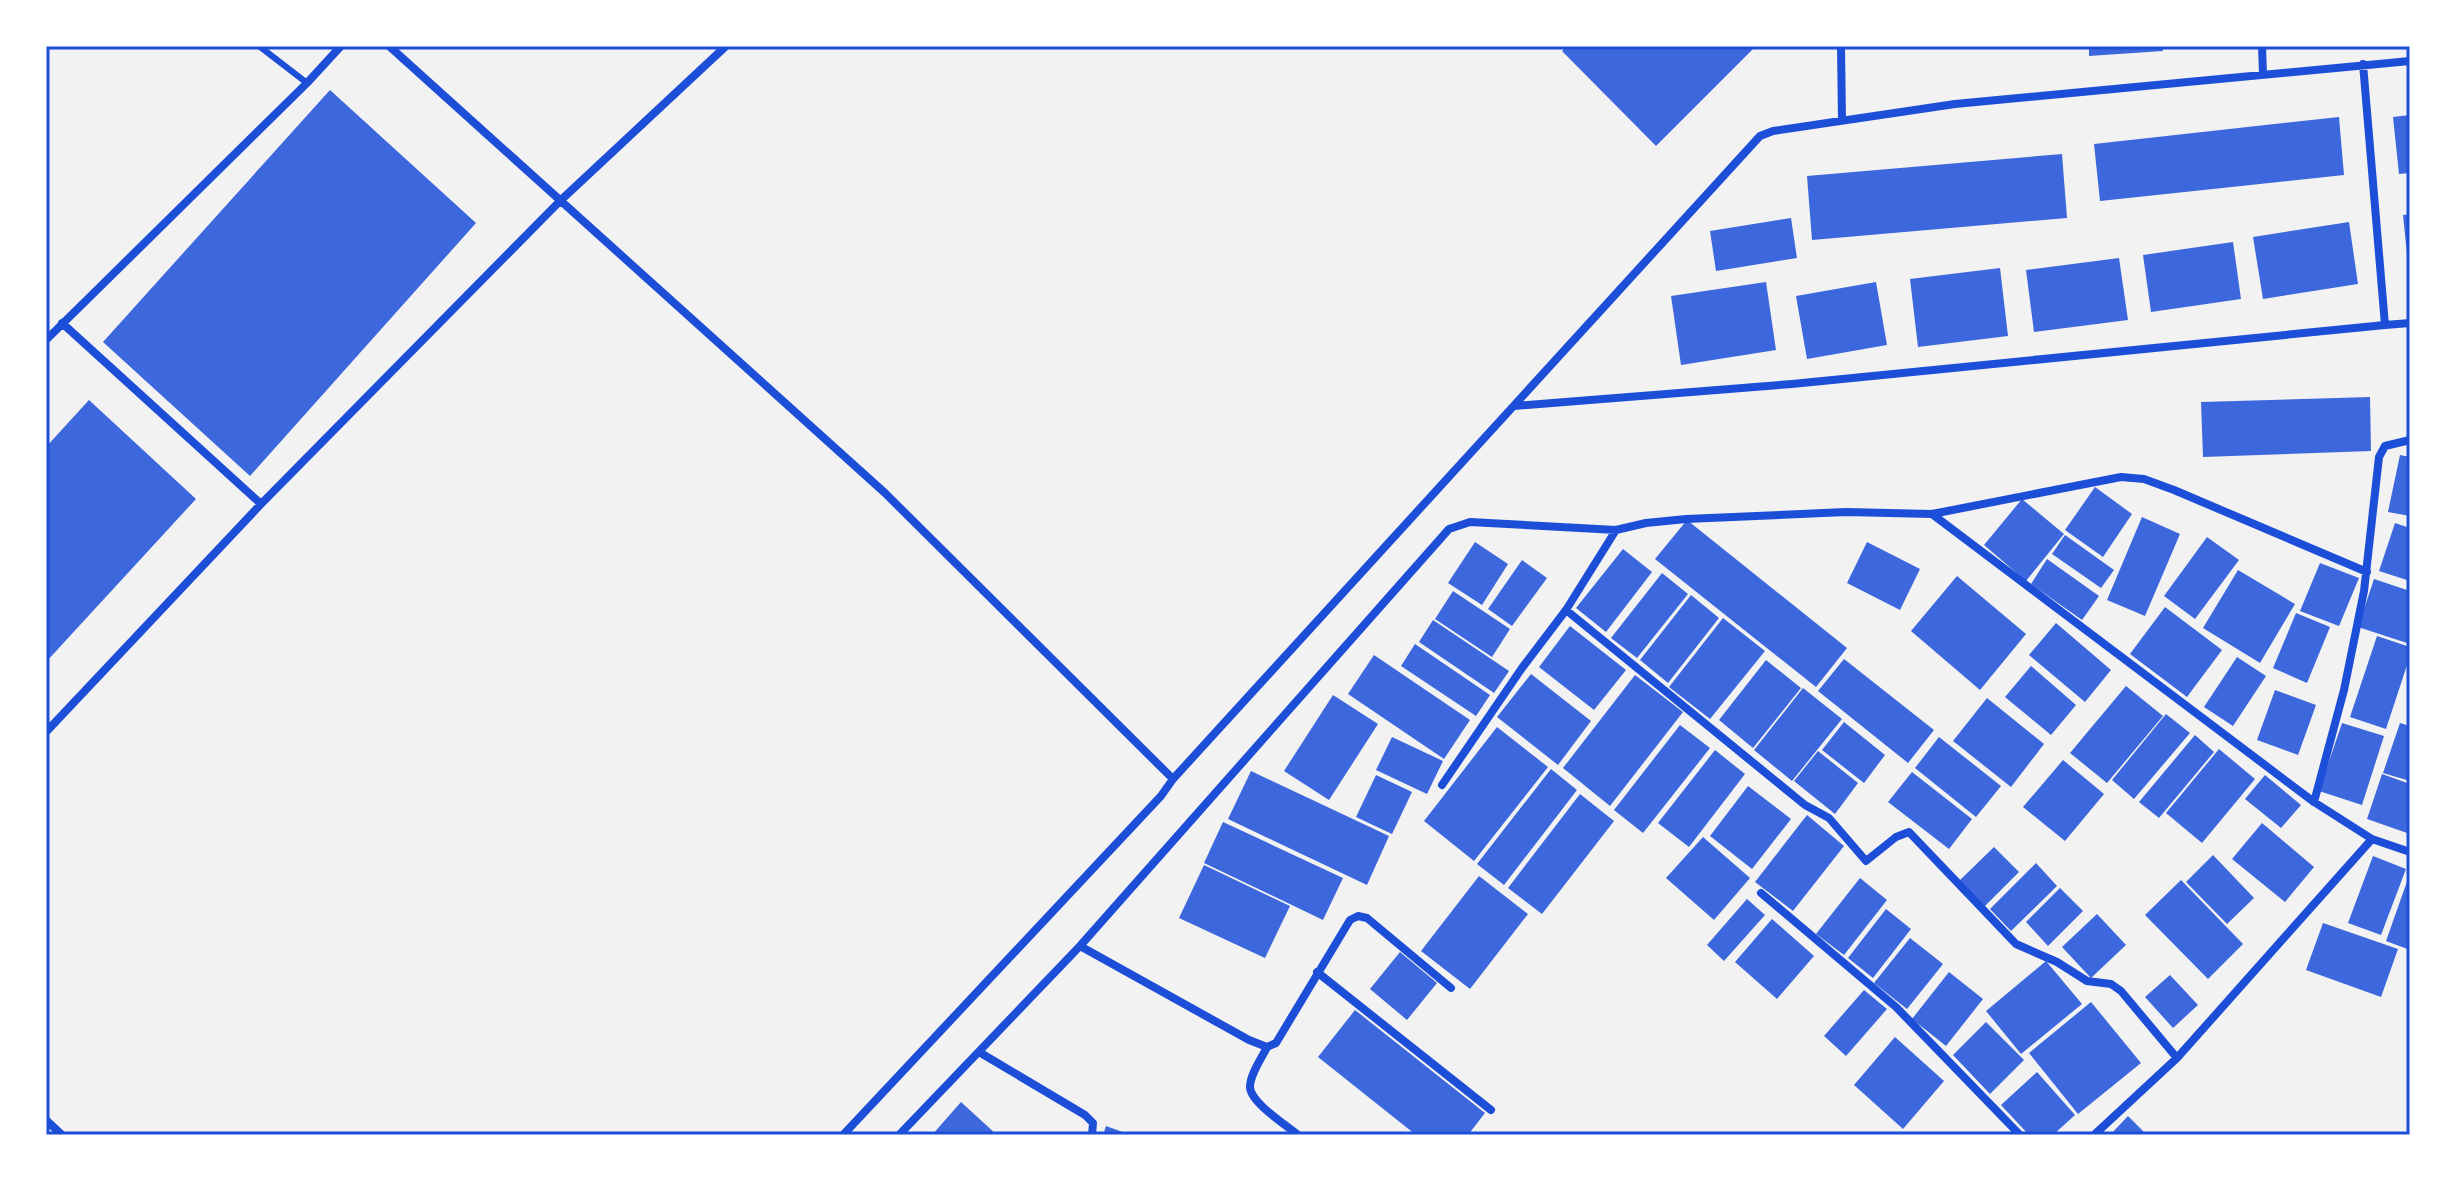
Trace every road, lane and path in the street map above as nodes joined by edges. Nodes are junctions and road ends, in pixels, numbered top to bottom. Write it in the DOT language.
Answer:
graph roads {
  1 [pos="259,46"];
  2 [pos="341,46"];
  3 [pos="389,46"];
  4 [pos="726,46"];
  5 [pos="1841,46"];
  6 [pos="2262,46"];
  7 [pos="2410,61"];
  8 [pos="2363,64"];
  9 [pos="2263,74"];
  10 [pos="307,83"];
  11 [pos="1842,120"];
  12 [pos="560,201"];
  13 [pos="62,323"];
  14 [pos="2410,323"];
  15 [pos="2385,325"];
  16 [pos="46,340"];
  17 [pos="1514,406"];
  18 [pos="2410,440"];
  19 [pos="261,504"];
  20 [pos="1932,514"];
  21 [pos="1616,530"];
  22 [pos="2367,572"];
  23 [pos="1566,610"];
  24 [pos="46,732"];
  25 [pos="1173,779"];
  26 [pos="1442,785"];
  27 [pos="2314,802"];
  28 [pos="2372,839"];
  29 [pos="2410,852"];
  30 [pos="1761,893"];
  31 [pos="1080,946"];
  32 [pos="1317,972"];
  33 [pos="1451,988"];
  34 [pos="1267,1047"];
  35 [pos="979,1052"];
  36 [pos="2177,1058"];
  37 [pos="1491,1110"];
  38 [pos="46,1120"];
  39 [pos="62,1135"];
  40 [pos="843,1135"];
  41 [pos="899,1135"];
  42 [pos="1092,1135"];
  43 [pos="1298,1135"];
  44 [pos="2020,1135"];
  45 [pos="2094,1135"];
  1 -- 10 [label="lane"];
  2 -- 10 [label="street"];
  3 -- 12 [label="street"];
  4 -- 12 [label="street"];
  5 -- 11 [label="street"];
  6 -- 9 [label="street"];
  7 -- 8 [label="street"];
  8 -- 9 [label="street"];
  8 -- 15 [label="street"];
  9 -- 11 [label="street"];
  10 -- 13 [label="street"];
  11 -- 17 [label="street"];
  12 -- 19 [label="street"];
  12 -- 25 [label="street"];
  13 -- 16 [label="street"];
  13 -- 19 [label="street"];
  14 -- 15 [label="street"];
  15 -- 17 [label="street"];
  17 -- 25 [label="street"];
  18 -- 22 [label="street"];
  19 -- 24 [label="street"];
  20 -- 21 [label="street"];
  20 -- 22 [label="street"];
  20 -- 27 [label="street"];
  21 -- 23 [label="street"];
  21 -- 31 [label="street"];
  22 -- 27 [label="street"];
  23 -- 26 [label="street"];
  23 -- 36 [label="street"];
  25 -- 40 [label="street"];
  27 -- 28 [label="street"];
  28 -- 29 [label="street"];
  28 -- 36 [label="street"];
  30 -- 44 [label="street"];
  31 -- 34 [label="street"];
  31 -- 35 [label="street"];
  32 -- 33 [label="street"];
  32 -- 34 [label="street"];
  32 -- 37 [label="street"];
  34 -- 43 [label="street"];
  35 -- 41 [label="street"];
  35 -- 42 [label="street"];
  36 -- 45 [label="street"];
  38 -- 39 [label="street"];
}
